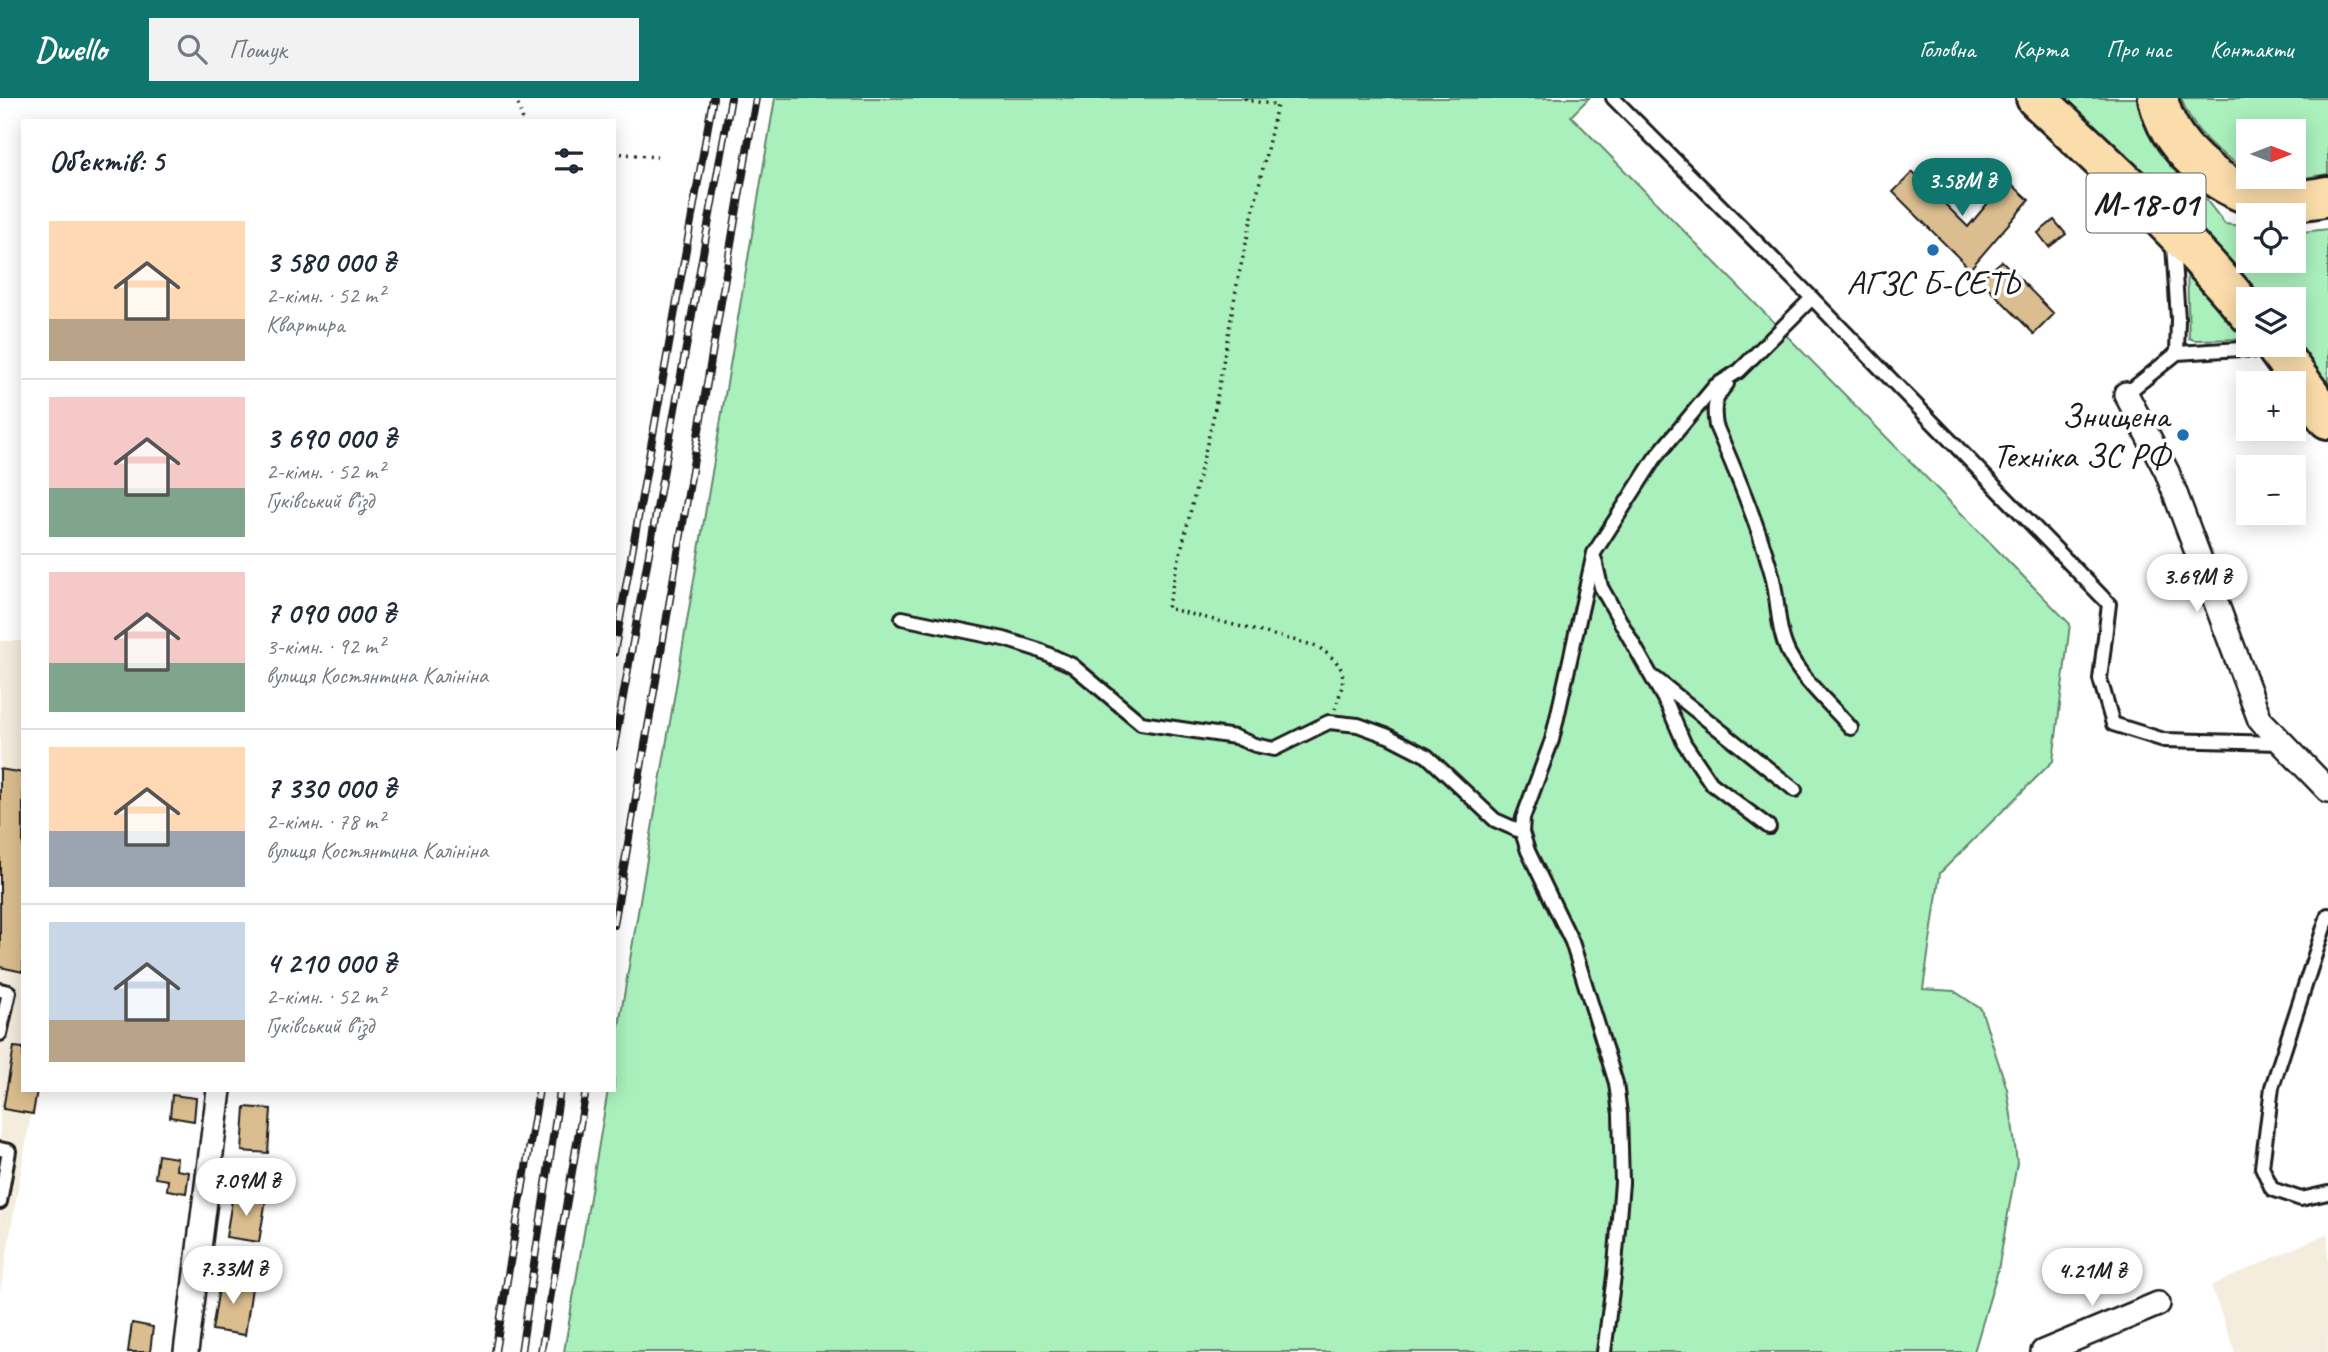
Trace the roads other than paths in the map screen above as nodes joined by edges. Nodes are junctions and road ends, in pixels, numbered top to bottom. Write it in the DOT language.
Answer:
graph roads {
  1 [pos="1613,98"];
  2 [pos="2036,98"];
  3 [pos="2158,98"];
  4 [pos="2328,196"];
  5 [pos="2169,224"];
  6 [pos="1812,298"];
  7 [pos="2236,298"];
  8 [pos="2236,349"];
  9 [pos="2177,353"];
  10 [pos="2283,357"];
  11 [pos="1739,371"];
  12 [pos="2126,394"];
  13 [pos="2328,419"];
  14 [pos="1594,552"];
  15 [pos="902,618"];
  16 [pos="1651,675"];
  17 [pos="1851,728"];
  18 [pos="2280,743"];
  19 [pos="1795,790"];
  20 [pos="2328,790"];
  21 [pos="1769,827"];
  22 [pos="1522,832"];
  23 [pos="2328,915"];
  24 [pos="0,990"];
  25 [pos="0,1034"];
  26 [pos="219,1092"];
  27 [pos="0,1149"];
  28 [pos="2328,1193"];
  29 [pos="0,1202"];
  30 [pos="2158,1304"];
  31 [pos="186,1352"];
  32 [pos="1604,1352"];
  33 [pos="2043,1352"];
  1 -- 6 [label="lane"];
  2 -- 5 [label="highway, М-18-01"];
  3 -- 4 [label="highway"];
  5 -- 7 [label="highway, М-18-01"];
  5 -- 9 [label="lane"];
  6 -- 11 [label="lane"];
  6 -- 18 [label="lane"];
  8 -- 9 [label="lane"];
  9 -- 12 [label="lane"];
  10 -- 13 [label="highway"];
  11 -- 14 [label="lane"];
  11 -- 17 [label="lane"];
  12 -- 18 [label="street"];
  14 -- 16 [label="lane"];
  14 -- 22 [label="lane"];
  15 -- 22 [label="lane"];
  16 -- 19 [label="lane"];
  16 -- 21 [label="lane"];
  18 -- 20 [label="street"];
  22 -- 32 [label="lane"];
  23 -- 28 [label="lane"];
  24 -- 25 [label="lane"];
  26 -- 31 [label="street"];
  27 -- 29 [label="lane"];
  30 -- 33 [label="street"];
}
